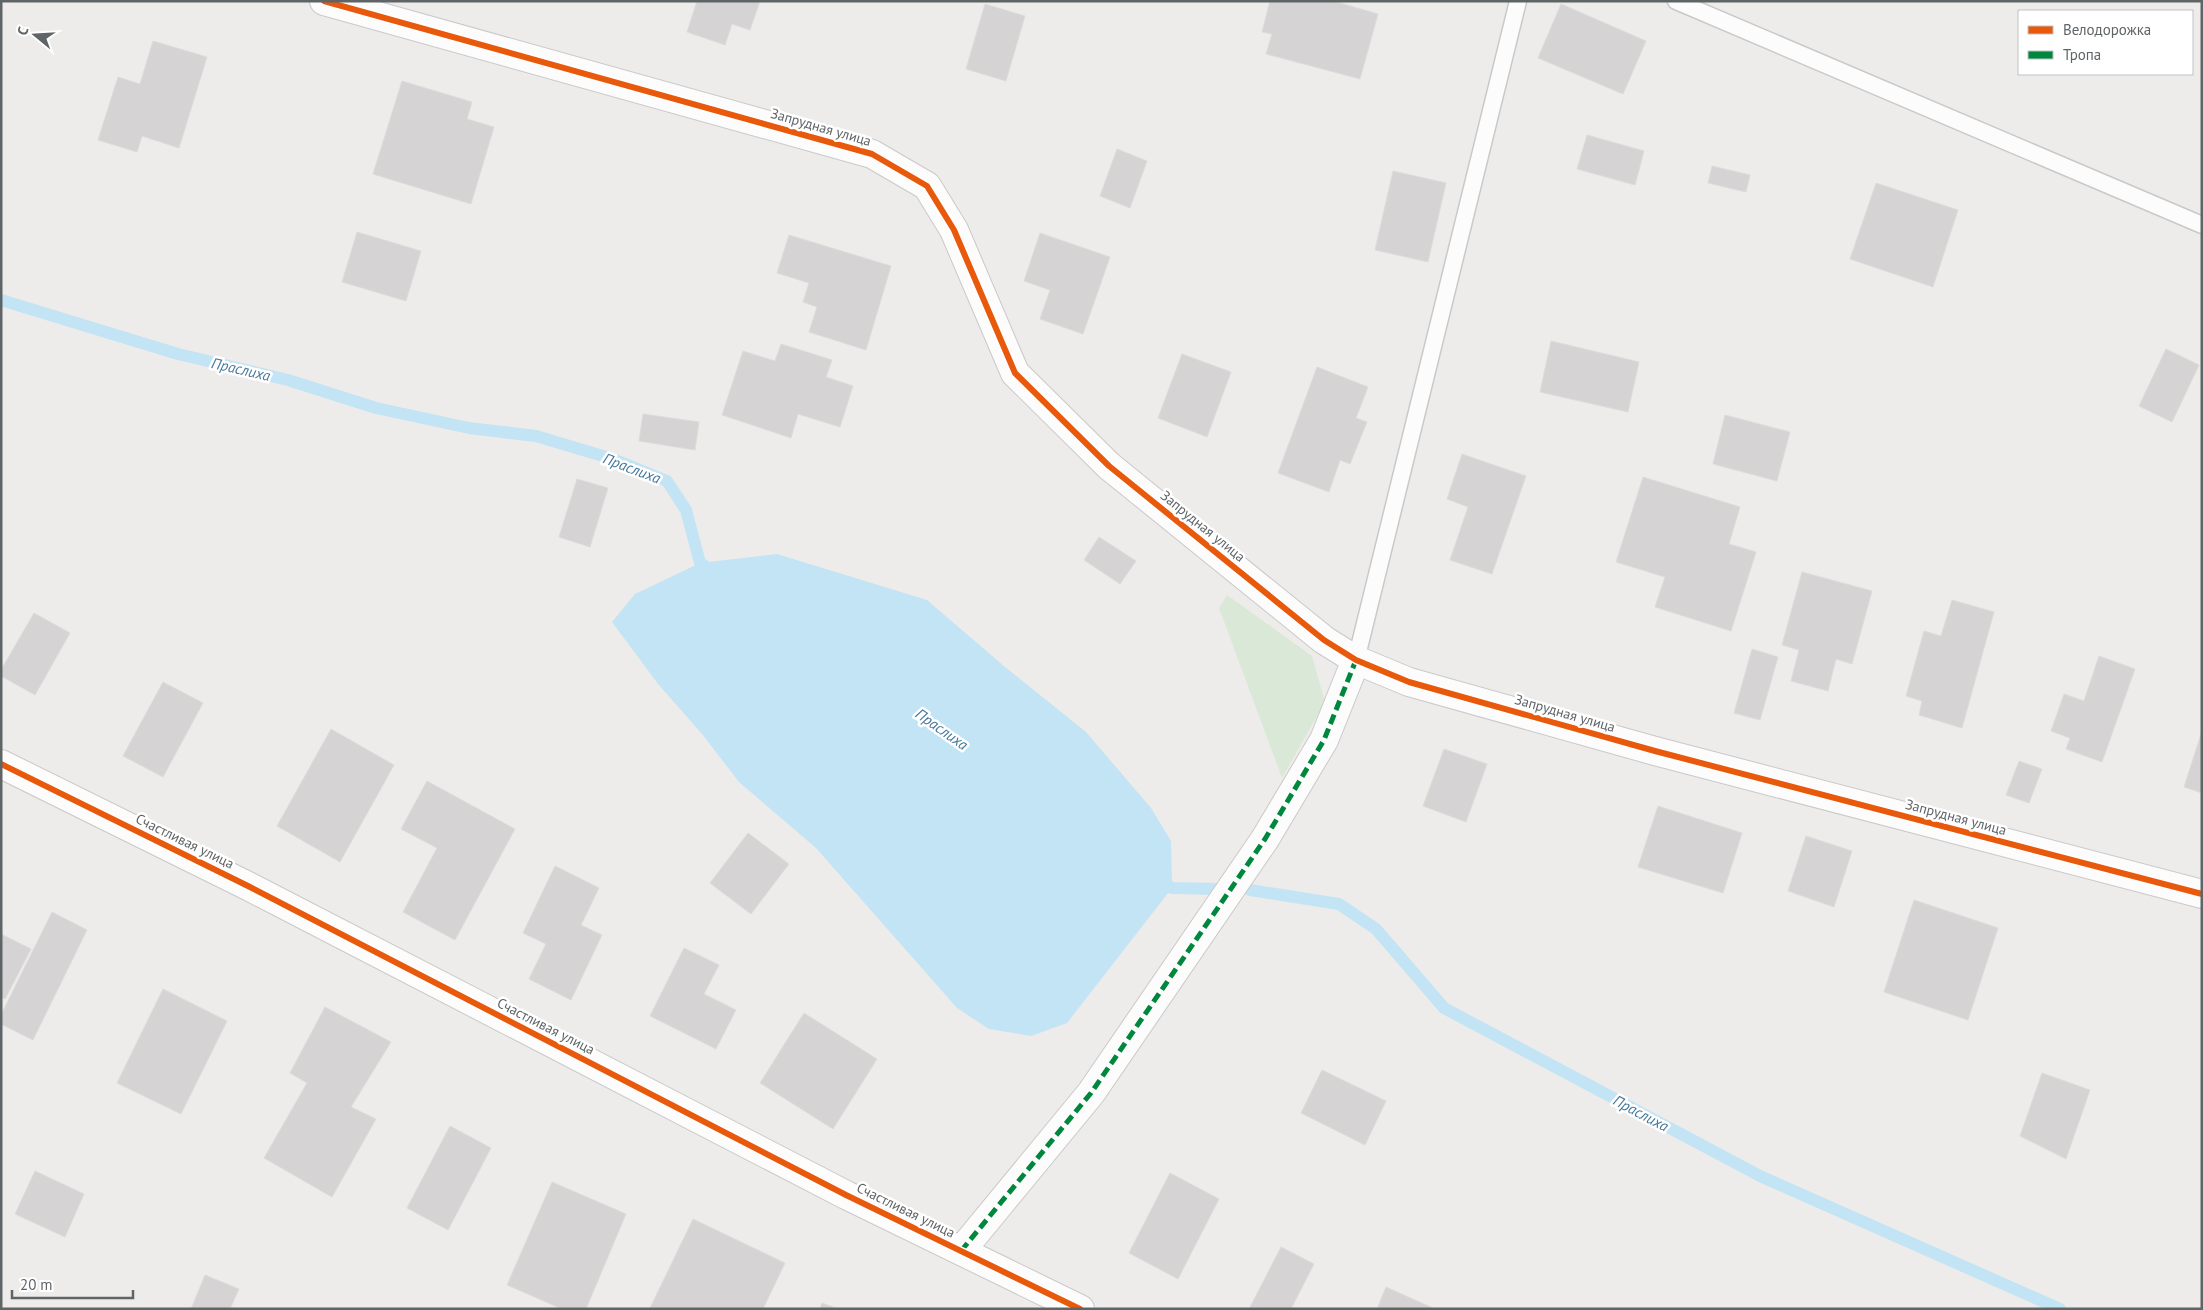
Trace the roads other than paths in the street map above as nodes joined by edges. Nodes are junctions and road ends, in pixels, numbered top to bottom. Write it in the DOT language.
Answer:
graph roads {
  1 [pos="324,1"];
  2 [pos="1518,1"];
  3 [pos="1676,1"];
  4 [pos="2202,225"];
  5 [pos="1356,660"];
  6 [pos="1,764"];
  7 [pos="2202,894"];
  8 [pos="961,1251"];
  9 [pos="1080,1309"];
  1 -- 5 [label="street, Запрудная улица"];
  2 -- 5 [label="lane"];
  3 -- 4 [label="lane"];
  5 -- 7 [label="street, Запрудная улица"];
  5 -- 8 [label="street"];
  6 -- 8 [label="street, Счастливая улица"];
  8 -- 9 [label="street, Счастливая улица"];
}
